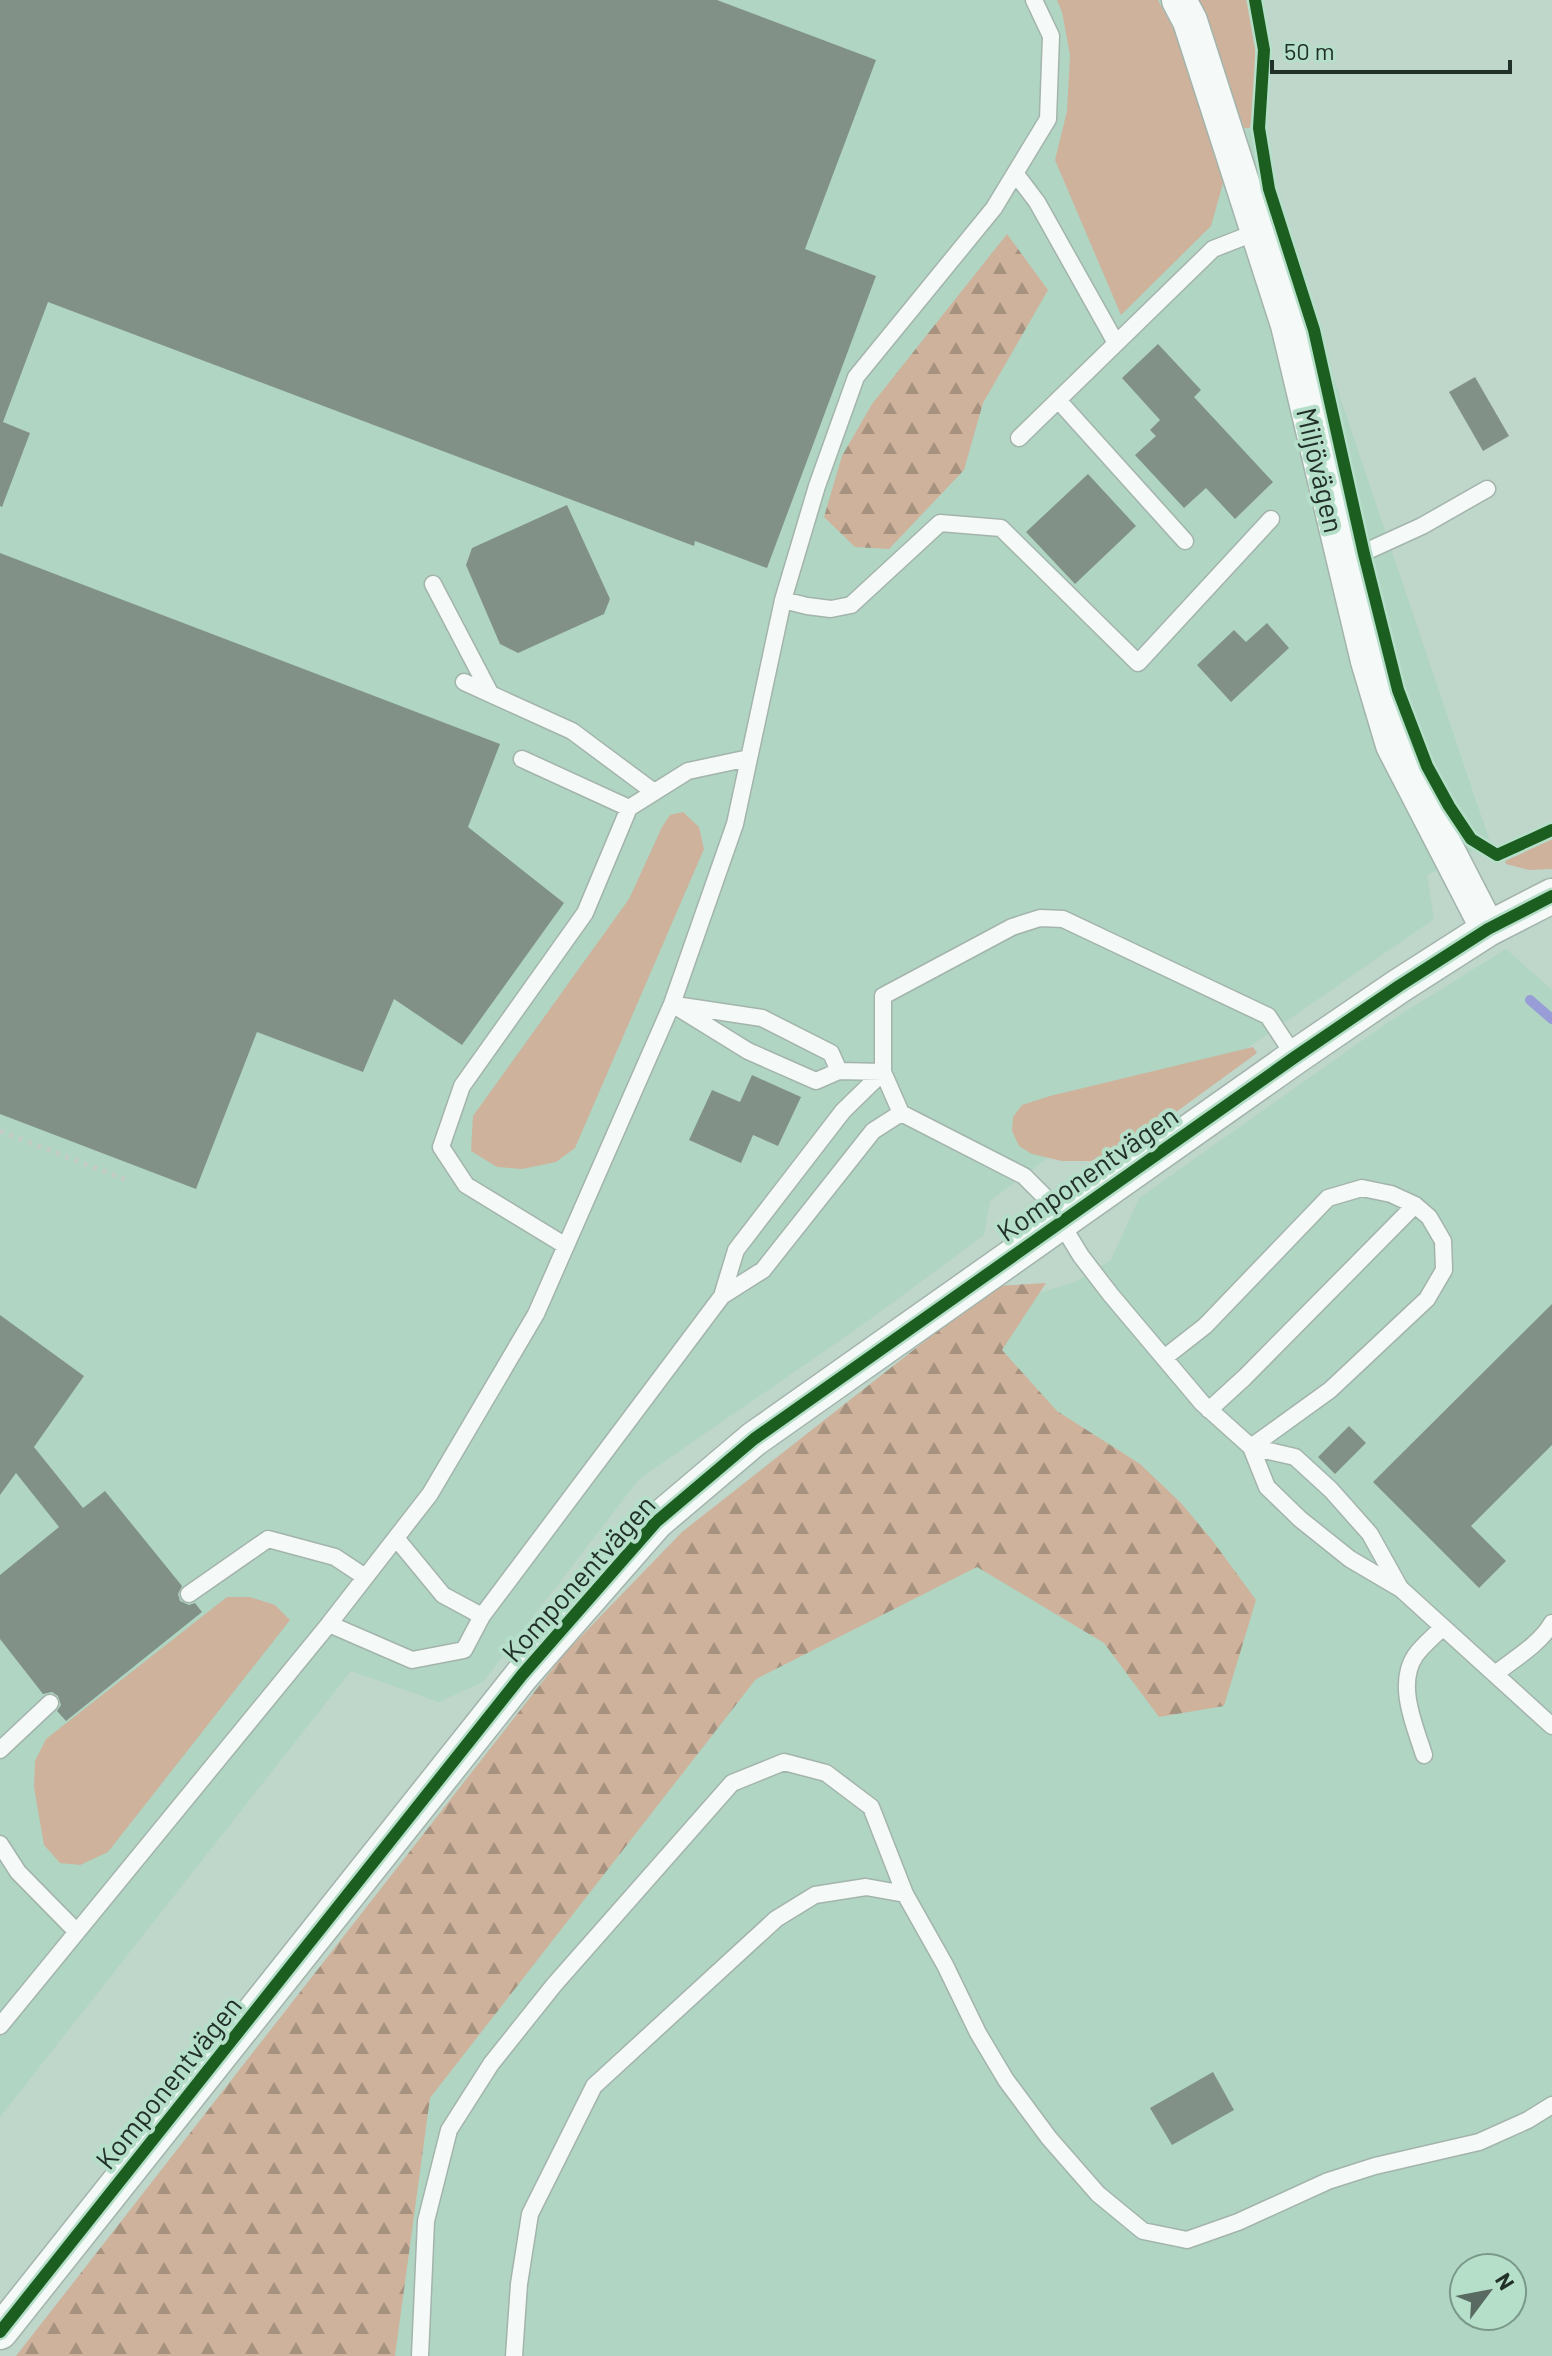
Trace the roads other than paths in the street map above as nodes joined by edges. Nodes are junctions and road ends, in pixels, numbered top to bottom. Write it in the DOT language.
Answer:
graph roads {
  1 [pos="1034,0"];
  2 [pos="1179,0"];
  3 [pos="1015,173"];
  4 [pos="1259,231"];
  5 [pos="1116,343"];
  6 [pos="1058,400"];
  7 [pos="1019,438"];
  8 [pos="1487,489"];
  9 [pos="1271,519"];
  10 [pos="1185,541"];
  11 [pos="1343,562"];
  12 [pos="433,584"];
  13 [pos="783,600"];
  14 [pos="464,682"];
  15 [pos="490,693"];
  16 [pos="749,758"];
  17 [pos="522,759"];
  18 [pos="654,792"];
  19 [pos="629,808"];
  20 [pos="1552,896"];
  21 [pos="1488,929"];
  22 [pos="672,1004"];
  23 [pos="1295,1057"];
  24 [pos="839,1071"];
  25 [pos="883,1072"];
  26 [pos="901,1113"];
  27 [pos="1415,1205"];
  28 [pos="1061,1221"];
  29 [pos="566,1246"];
  30 [pos="722,1296"];
  31 [pos="1164,1358"];
  32 [pos="1209,1410"];
  33 [pos="1251,1447"];
  34 [pos="396,1538"];
  35 [pos="365,1577"];
  36 [pos="1401,1589"];
  37 [pos="189,1594"];
  38 [pos="482,1616"];
  39 [pos="1552,1623"];
  40 [pos="329,1624"];
  41 [pos="1442,1628"];
  42 [pos="1495,1674"];
  43 [pos="50,1703"];
  44 [pos="1552,1726"];
  45 [pos="0,1750"];
  46 [pos="1424,1755"];
  47 [pos="0,1844"];
  48 [pos="905,1894"];
  49 [pos="76,1931"];
  50 [pos="0,2026"];
  51 [pos="1552,2105"];
  52 [pos="0,2332"];
  53 [pos="420,2356"];
  54 [pos="514,2356"];
  1 -- 3 [label="lane"];
  2 -- 4 [label="street, Miljövägen"];
  3 -- 5 [label="lane"];
  3 -- 13 [label="lane"];
  4 -- 5 [label="lane"];
  4 -- 11 [label="street, Miljövägen"];
  5 -- 6 [label="lane"];
  6 -- 7 [label="lane"];
  6 -- 10 [label="lane"];
  8 -- 11 [label="lane"];
  9 -- 13 [label="lane"];
  11 -- 21 [label="street, Miljövägen"];
  12 -- 15 [label="lane"];
  13 -- 16 [label="lane"];
  14 -- 15 [label="lane"];
  15 -- 18 [label="lane"];
  16 -- 18 [label="lane"];
  16 -- 22 [label="lane"];
  17 -- 19 [label="lane"];
  18 -- 19 [label="lane"];
  19 -- 29 [label="lane"];
  20 -- 21 [label="street, Komponentvägen"];
  21 -- 23 [label="street, Komponentvägen"];
  22 -- 24 [label="lane"];
  22 -- 24 [label="lane"];
  22 -- 29 [label="lane"];
  23 -- 25 [label="lane"];
  23 -- 28 [label="street, Komponentvägen"];
  24 -- 25 [label="lane"];
  25 -- 26 [label="lane"];
  25 -- 30 [label="lane"];
  26 -- 28 [label="lane"];
  26 -- 30 [label="lane"];
  27 -- 31 [label="lane"];
  27 -- 32 [label="lane"];
  27 -- 33 [label="lane"];
  28 -- 31 [label="lane"];
  28 -- 52 [label="street, Komponentvägen"];
  29 -- 34 [label="lane"];
  30 -- 38 [label="lane"];
  31 -- 32 [label="lane"];
  32 -- 33 [label="lane"];
  33 -- 36 [label="lane"];
  33 -- 36 [label="lane"];
  34 -- 35 [label="lane"];
  34 -- 38 [label="lane"];
  35 -- 37 [label="lane"];
  35 -- 40 [label="lane"];
  36 -- 41 [label="lane"];
  38 -- 40 [label="lane"];
  39 -- 42 [label="lane"];
  40 -- 49 [label="lane"];
  41 -- 42 [label="lane"];
  41 -- 46 [label="lane"];
  42 -- 44 [label="lane"];
  43 -- 45 [label="lane"];
  47 -- 49 [label="lane"];
  48 -- 51 [label="lane"];
  48 -- 53 [label="lane"];
  48 -- 54 [label="lane"];
  49 -- 50 [label="lane"];
}
